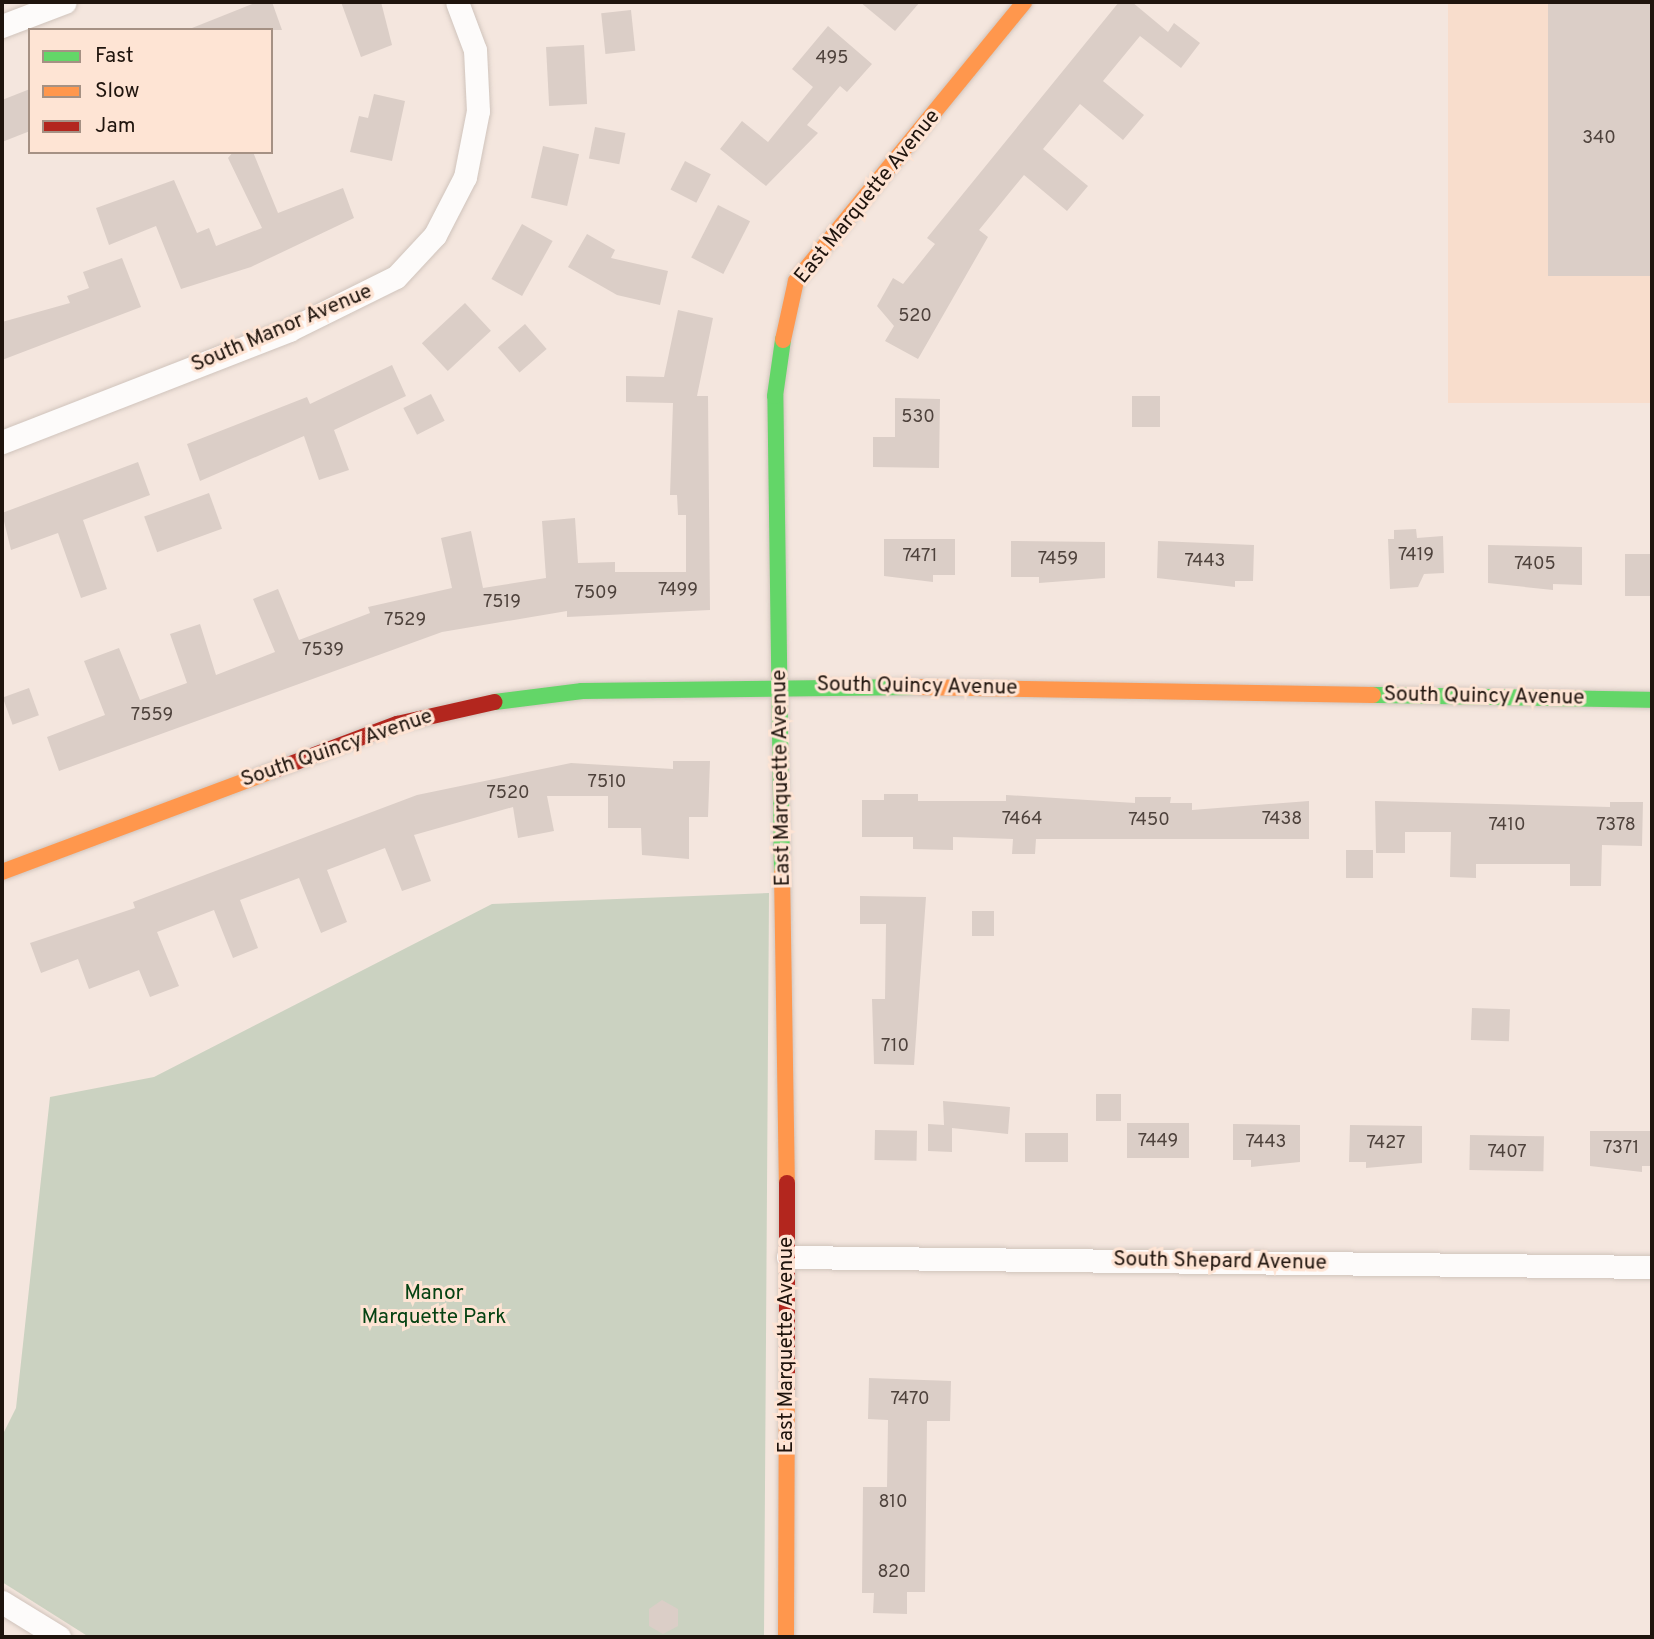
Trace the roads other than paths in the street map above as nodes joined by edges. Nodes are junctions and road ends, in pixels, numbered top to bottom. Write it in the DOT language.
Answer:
graph roads {
  1 [pos="65,2"];
  2 [pos="457,2"];
  3 [pos="1024,2"];
  4 [pos="2,26"];
  5 [pos="2,442"];
  6 [pos="780,685"];
  7 [pos="1652,700"];
  8 [pos="2,872"];
  9 [pos="788,1257"];
  10 [pos="1652,1267"];
  11 [pos="2,1602"];
  12 [pos="59,1637"];
  13 [pos="786,1637"];
  1 -- 4 [label="street"];
  2 -- 5 [label="street, South Manor Avenue"];
  3 -- 6 [label="street, East Marquette Avenue"];
  6 -- 7 [label="street, South Quincy Avenue"];
  6 -- 8 [label="street, South Quincy Avenue"];
  6 -- 9 [label="street, East Marquette Avenue"];
  9 -- 10 [label="street, South Shepard Avenue"];
  9 -- 13 [label="street, East Marquette Avenue"];
  11 -- 12 [label="street"];
}
